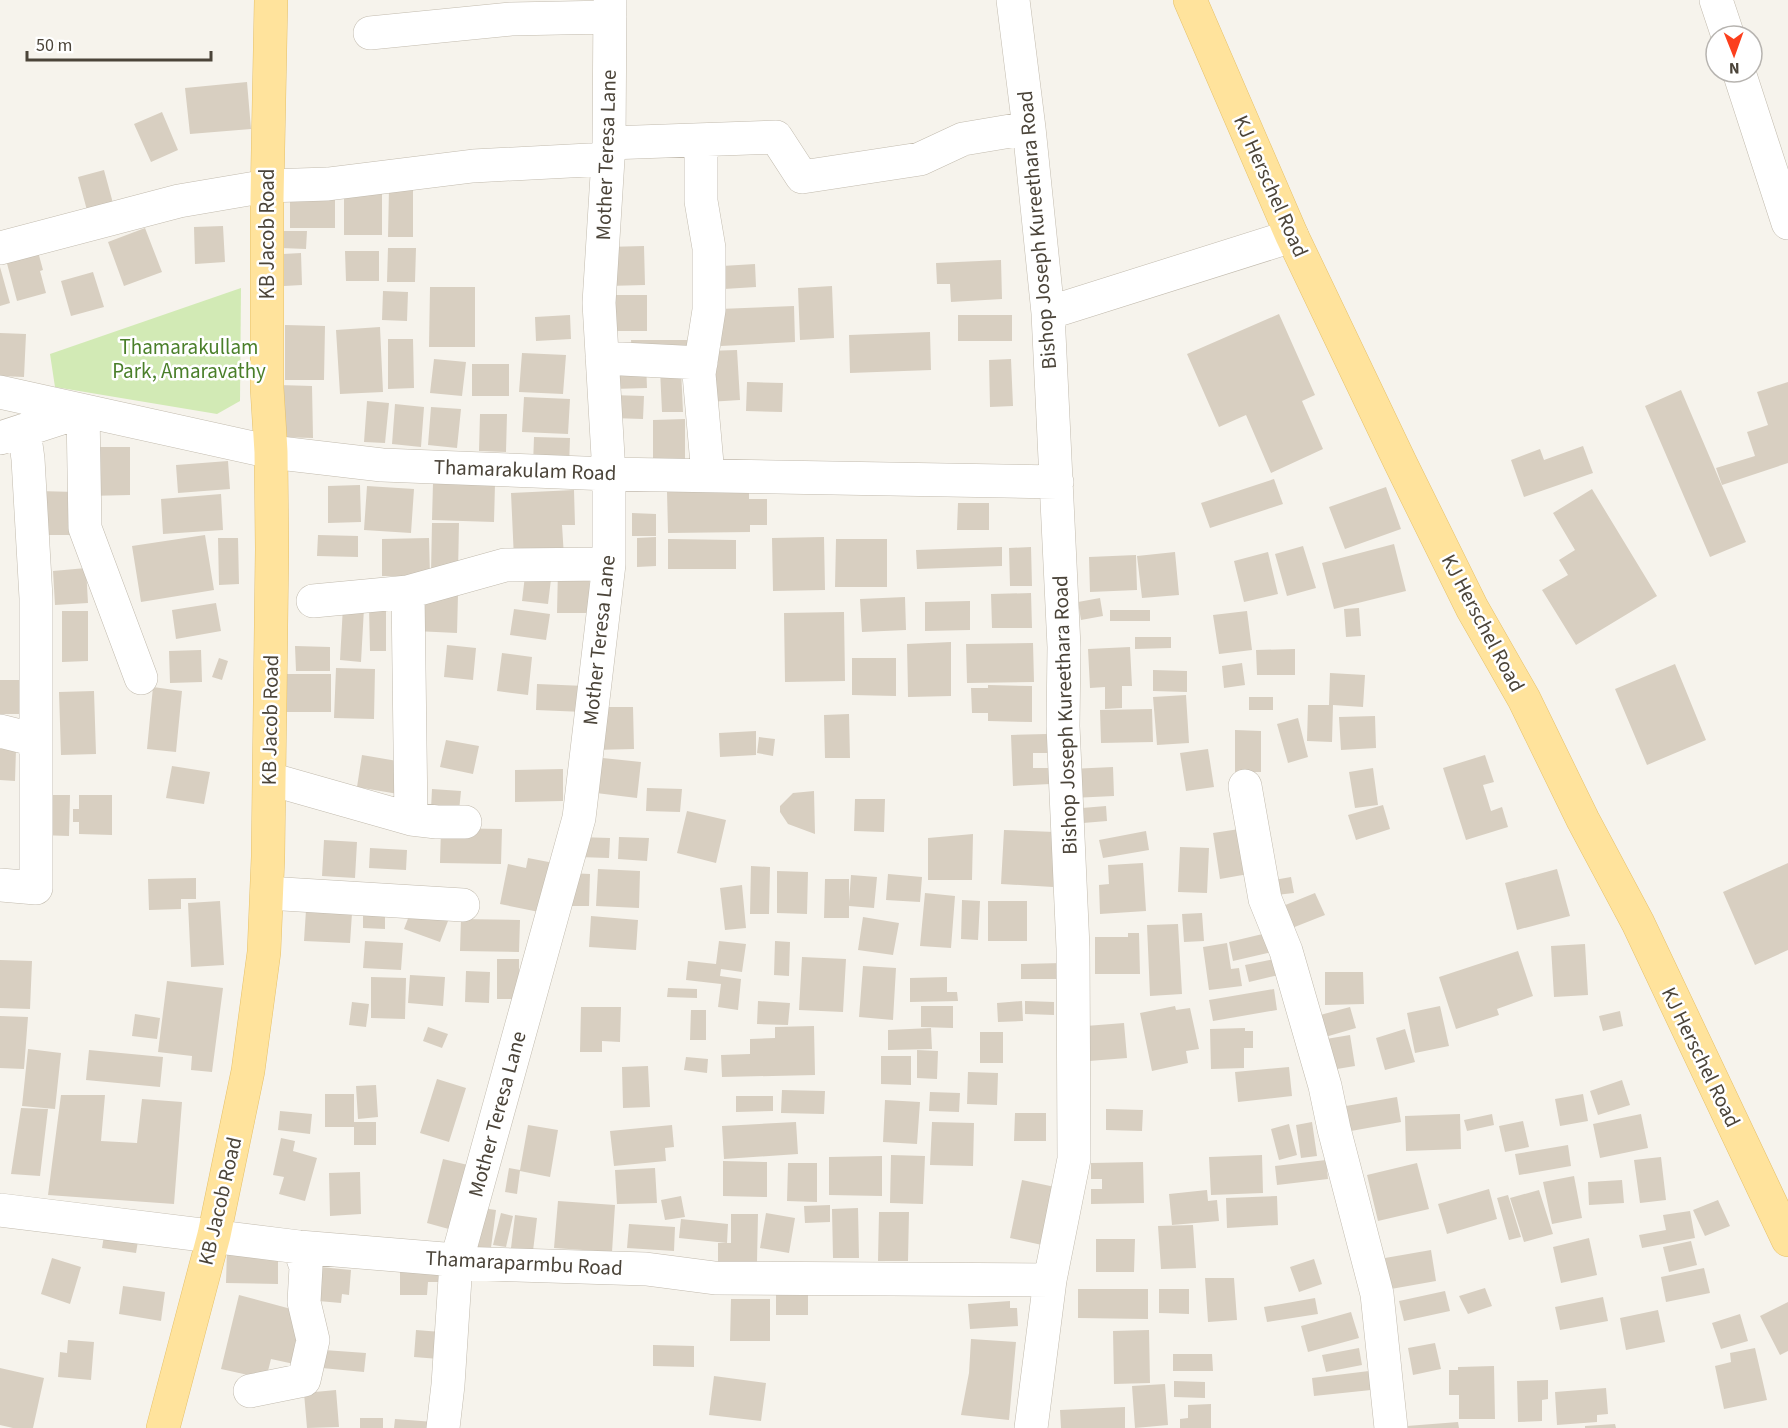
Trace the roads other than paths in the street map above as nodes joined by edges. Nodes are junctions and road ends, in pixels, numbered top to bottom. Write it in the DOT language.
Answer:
graph roads {
  1 [pos="271,0"];
  2 [pos="1013,0"];
  3 [pos="1190,0"];
  4 [pos="1716,0"];
  5 [pos="610,8"];
  6 [pos="1724,24"];
  7 [pos="370,33"];
  8 [pos="1743,84"];
  9 [pos="1029,128"];
  10 [pos="701,140"];
  11 [pos="609,151"];
  12 [pos="267,186"];
  13 [pos="1787,218"];
  14 [pos="1292,236"];
  15 [pos="0,248"];
  16 [pos="1048,313"];
  17 [pos="602,358"];
  18 [pos="701,363"];
  19 [pos="0,392"];
  20 [pos="83,411"];
  21 [pos="12,434"];
  22 [pos="271,452"];
  23 [pos="609,474"];
  24 [pos="708,475"];
  25 [pos="1057,482"];
  26 [pos="609,564"];
  27 [pos="408,592"];
  28 [pos="313,602"];
  29 [pos="141,678"];
  30 [pos="0,731"];
  31 [pos="36,740"];
  32 [pos="270,779"];
  33 [pos="1245,786"];
  34 [pos="411,819"];
  35 [pos="465,822"];
  36 [pos="0,885"];
  37 [pos="267,893"];
  38 [pos="463,905"];
  39 [pos="0,1210"];
  40 [pos="214,1235"];
  41 [pos="1788,1240"];
  42 [pos="299,1247"];
  43 [pos="456,1263"];
  44 [pos="1050,1280"];
  45 [pos="250,1391"];
  46 [pos="163,1428"];
  47 [pos="443,1428"];
  48 [pos="1031,1428"];
  49 [pos="1391,1428"];
  1 -- 12 [label="main road, KB Jacob Road"];
  2 -- 9 [label="street, Bishop Joseph Kureethara Road"];
  3 -- 14 [label="main road, KJ Herschel Road"];
  4 -- 6 [label="street"];
  5 -- 7 [label="street"];
  5 -- 11 [label="street, Mother Teresa Lane"];
  8 -- 13 [label="street"];
  9 -- 10 [label="street"];
  9 -- 16 [label="street, Bishop Joseph Kureethara Road"];
  10 -- 11 [label="street"];
  10 -- 18 [label="street"];
  11 -- 12 [label="street"];
  11 -- 17 [label="street, Mother Teresa Lane"];
  12 -- 15 [label="street"];
  12 -- 22 [label="main road, KB Jacob Road"];
  14 -- 16 [label="street"];
  14 -- 41 [label="main road, KJ Herschel Road"];
  16 -- 25 [label="street, Bishop Joseph Kureethara Road"];
  17 -- 18 [label="street"];
  17 -- 23 [label="street, Mother Teresa Lane"];
  18 -- 24 [label="street"];
  19 -- 20 [label="street, Thamarakulam Road"];
  20 -- 21 [label="street"];
  20 -- 22 [label="street, Thamarakulam Road"];
  20 -- 29 [label="street"];
  21 -- 31 [label="street"];
  22 -- 23 [label="street, Thamarakulam Road"];
  22 -- 32 [label="main road, KB Jacob Road"];
  23 -- 24 [label="street, Thamarakulam Road"];
  23 -- 26 [label="street, Mother Teresa Lane"];
  24 -- 25 [label="street, Thamarakulam Road"];
  25 -- 44 [label="street, Bishop Joseph Kureethara Road"];
  26 -- 27 [label="street"];
  26 -- 43 [label="street, Mother Teresa Lane"];
  27 -- 28 [label="street"];
  27 -- 34 [label="street"];
  30 -- 31 [label="street"];
  31 -- 36 [label="street"];
  32 -- 34 [label="street"];
  32 -- 37 [label="main road, KB Jacob Road"];
  33 -- 49 [label="street"];
  34 -- 35 [label="street"];
  37 -- 38 [label="street"];
  37 -- 40 [label="main road, KB Jacob Road"];
  39 -- 40 [label="street, Thamaraparmbu Road"];
  40 -- 42 [label="street, Thamaraparmbu Road"];
  40 -- 46 [label="main road, KB Jacob Road"];
  42 -- 43 [label="street, Thamaraparmbu Road"];
  42 -- 45 [label="street"];
  43 -- 44 [label="street, Thamaraparmbu Road"];
  43 -- 47 [label="street, Mother Teresa Lane"];
  44 -- 48 [label="street, Bishop Joseph Kureethara Road"];
}
